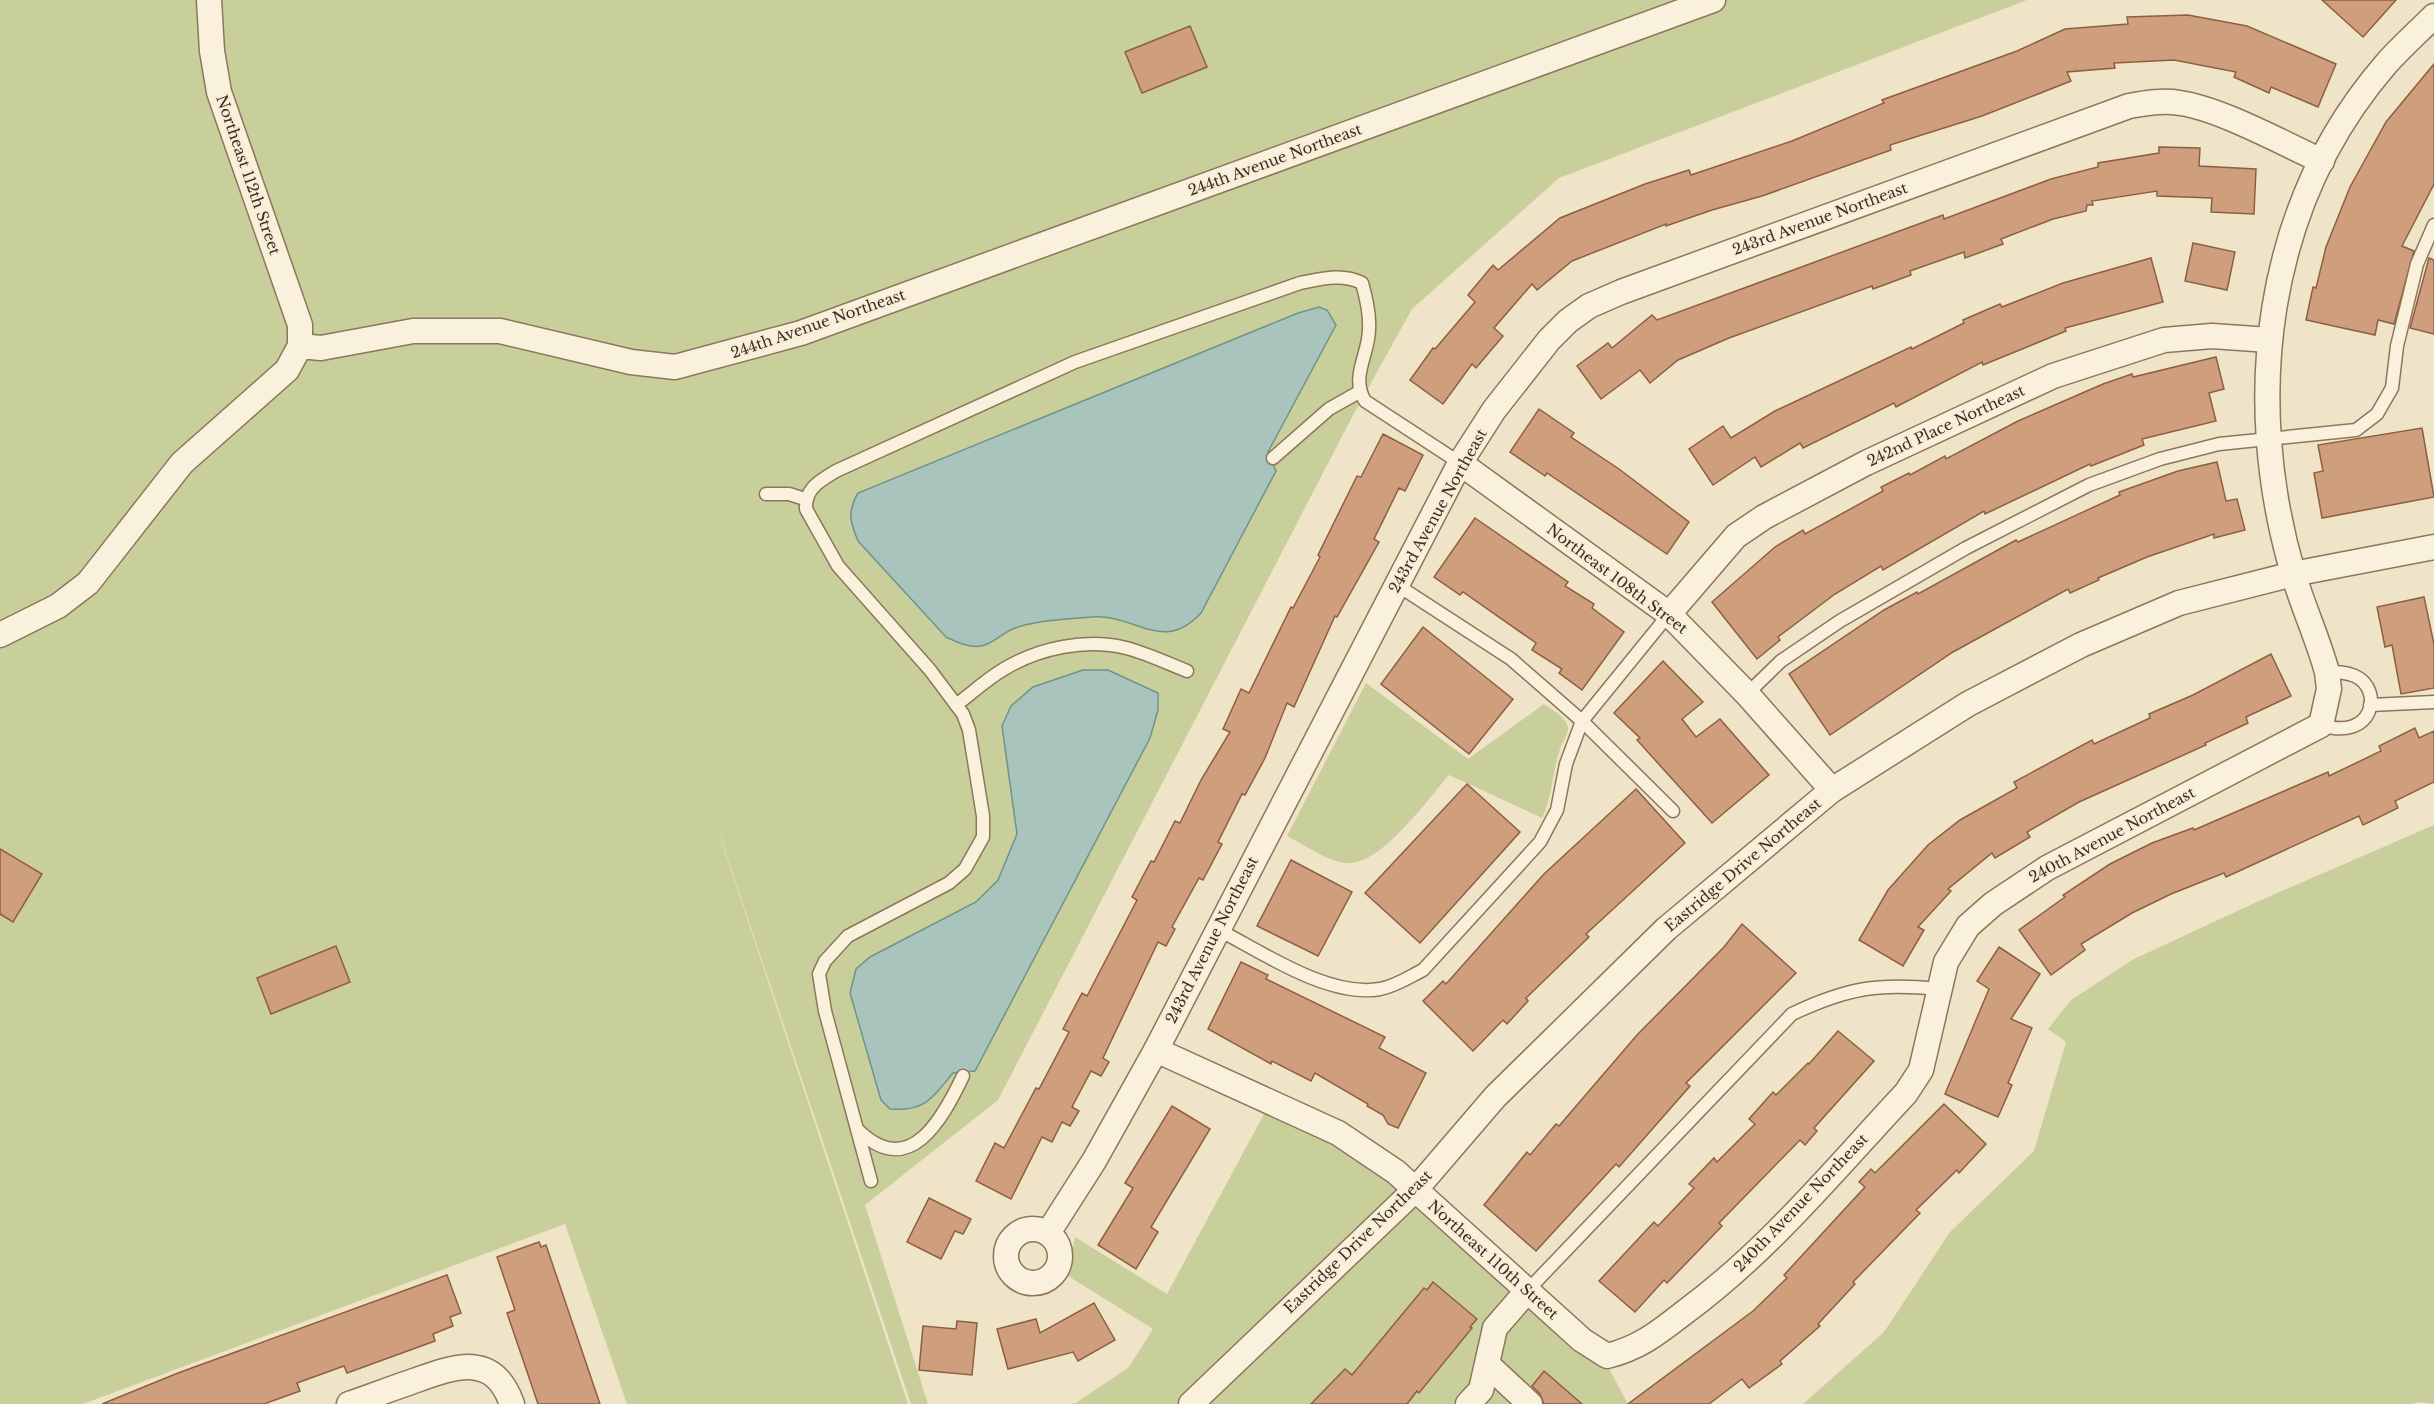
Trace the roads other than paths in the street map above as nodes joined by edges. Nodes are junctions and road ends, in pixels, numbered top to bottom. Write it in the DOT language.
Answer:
graph roads {
  1 [pos="209,0"];
  2 [pos="1713,0"];
  3 [pos="2434,16"];
  4 [pos="2322,161"];
  5 [pos="2434,225"];
  6 [pos="2269,340"];
  7 [pos="300,346"];
  8 [pos="1359,392"];
  9 [pos="2268,439"];
  10 [pos="1273,458"];
  11 [pos="1460,463"];
  12 [pos="766,494"];
  13 [pos="805,499"];
  14 [pos="2434,547"];
  15 [pos="2293,574"];
  16 [pos="1397,585"];
  17 [pos="1669,614"];
  18 [pos="0,635"];
  19 [pos="1187,671"];
  20 [pos="2327,672"];
  21 [pos="1747,694"];
  22 [pos="2434,702"];
  23 [pos="956,705"];
  24 [pos="2370,705"];
  25 [pos="1582,721"];
  26 [pos="2321,724"];
  27 [pos="1832,790"];
  28 [pos="1673,811"];
  29 [pos="1217,929"];
  30 [pos="1938,989"];
  31 [pos="1156,1050"];
  32 [pos="963,1076"];
  33 [pos="856,1129"];
  34 [pos="871,1181"];
  35 [pos="1416,1189"];
  36 [pos="1048,1233"];
  37 [pos="1527,1290"];
  38 [pos="1607,1356"];
  39 [pos="1488,1365"];
  40 [pos="349,1404"];
  41 [pos="512,1404"];
  42 [pos="1191,1404"];
  43 [pos="1468,1404"];
  44 [pos="1530,1404"];
  1 -- 7 [label="street, Northeast 112th Street"];
  2 -- 7 [label="street, 244th Avenue Northeast"];
  3 -- 4 [label="street"];
  4 -- 6 [label="street"];
  4 -- 11 [label="street, 243rd Avenue Northeast"];
  5 -- 9 [label="lane"];
  6 -- 9 [label="street"];
  6 -- 17 [label="street, 242nd Place Northeast"];
  7 -- 18 [label="street"];
  8 -- 10 [label="lane"];
  8 -- 11 [label="lane"];
  8 -- 13 [label="lane"];
  9 -- 15 [label="street"];
  9 -- 21 [label="lane"];
  11 -- 16 [label="street, 243rd Avenue Northeast"];
  11 -- 17 [label="street, Northeast 108th Street"];
  12 -- 13 [label="lane"];
  13 -- 23 [label="lane"];
  14 -- 15 [label="street, Eastridge Drive Northeast"];
  15 -- 20 [label="street"];
  15 -- 27 [label="street, Eastridge Drive Northeast"];
  16 -- 25 [label="lane"];
  16 -- 29 [label="street, 243rd Avenue Northeast"];
  17 -- 21 [label="street, Northeast 108th Street"];
  17 -- 25 [label="lane"];
  19 -- 23 [label="lane"];
  20 -- 24 [label="lane"];
  20 -- 26 [label="street"];
  21 -- 27 [label="street, Northeast 108th Street"];
  22 -- 24 [label="lane"];
  23 -- 33 [label="lane"];
  24 -- 26 [label="lane"];
  25 -- 28 [label="lane"];
  25 -- 29 [label="lane"];
  26 -- 30 [label="street, 240th Avenue Northeast"];
  27 -- 35 [label="street, Eastridge Drive Northeast"];
  29 -- 31 [label="street, 243rd Avenue Northeast"];
  30 -- 37 [label="lane"];
  30 -- 38 [label="street, 240th Avenue Northeast"];
  31 -- 35 [label="street, Northeast 110th Street"];
  31 -- 36 [label="street, 243rd Avenue Northeast"];
  32 -- 33 [label="lane"];
  33 -- 34 [label="lane"];
  35 -- 37 [label="street, Northeast 110th Street"];
  35 -- 42 [label="street, Eastridge Drive Northeast"];
  37 -- 38 [label="street, Northeast 110th Street"];
  37 -- 39 [label="street"];
  39 -- 43 [label="street"];
  39 -- 44 [label="street"];
  40 -- 41 [label="street"];
}
